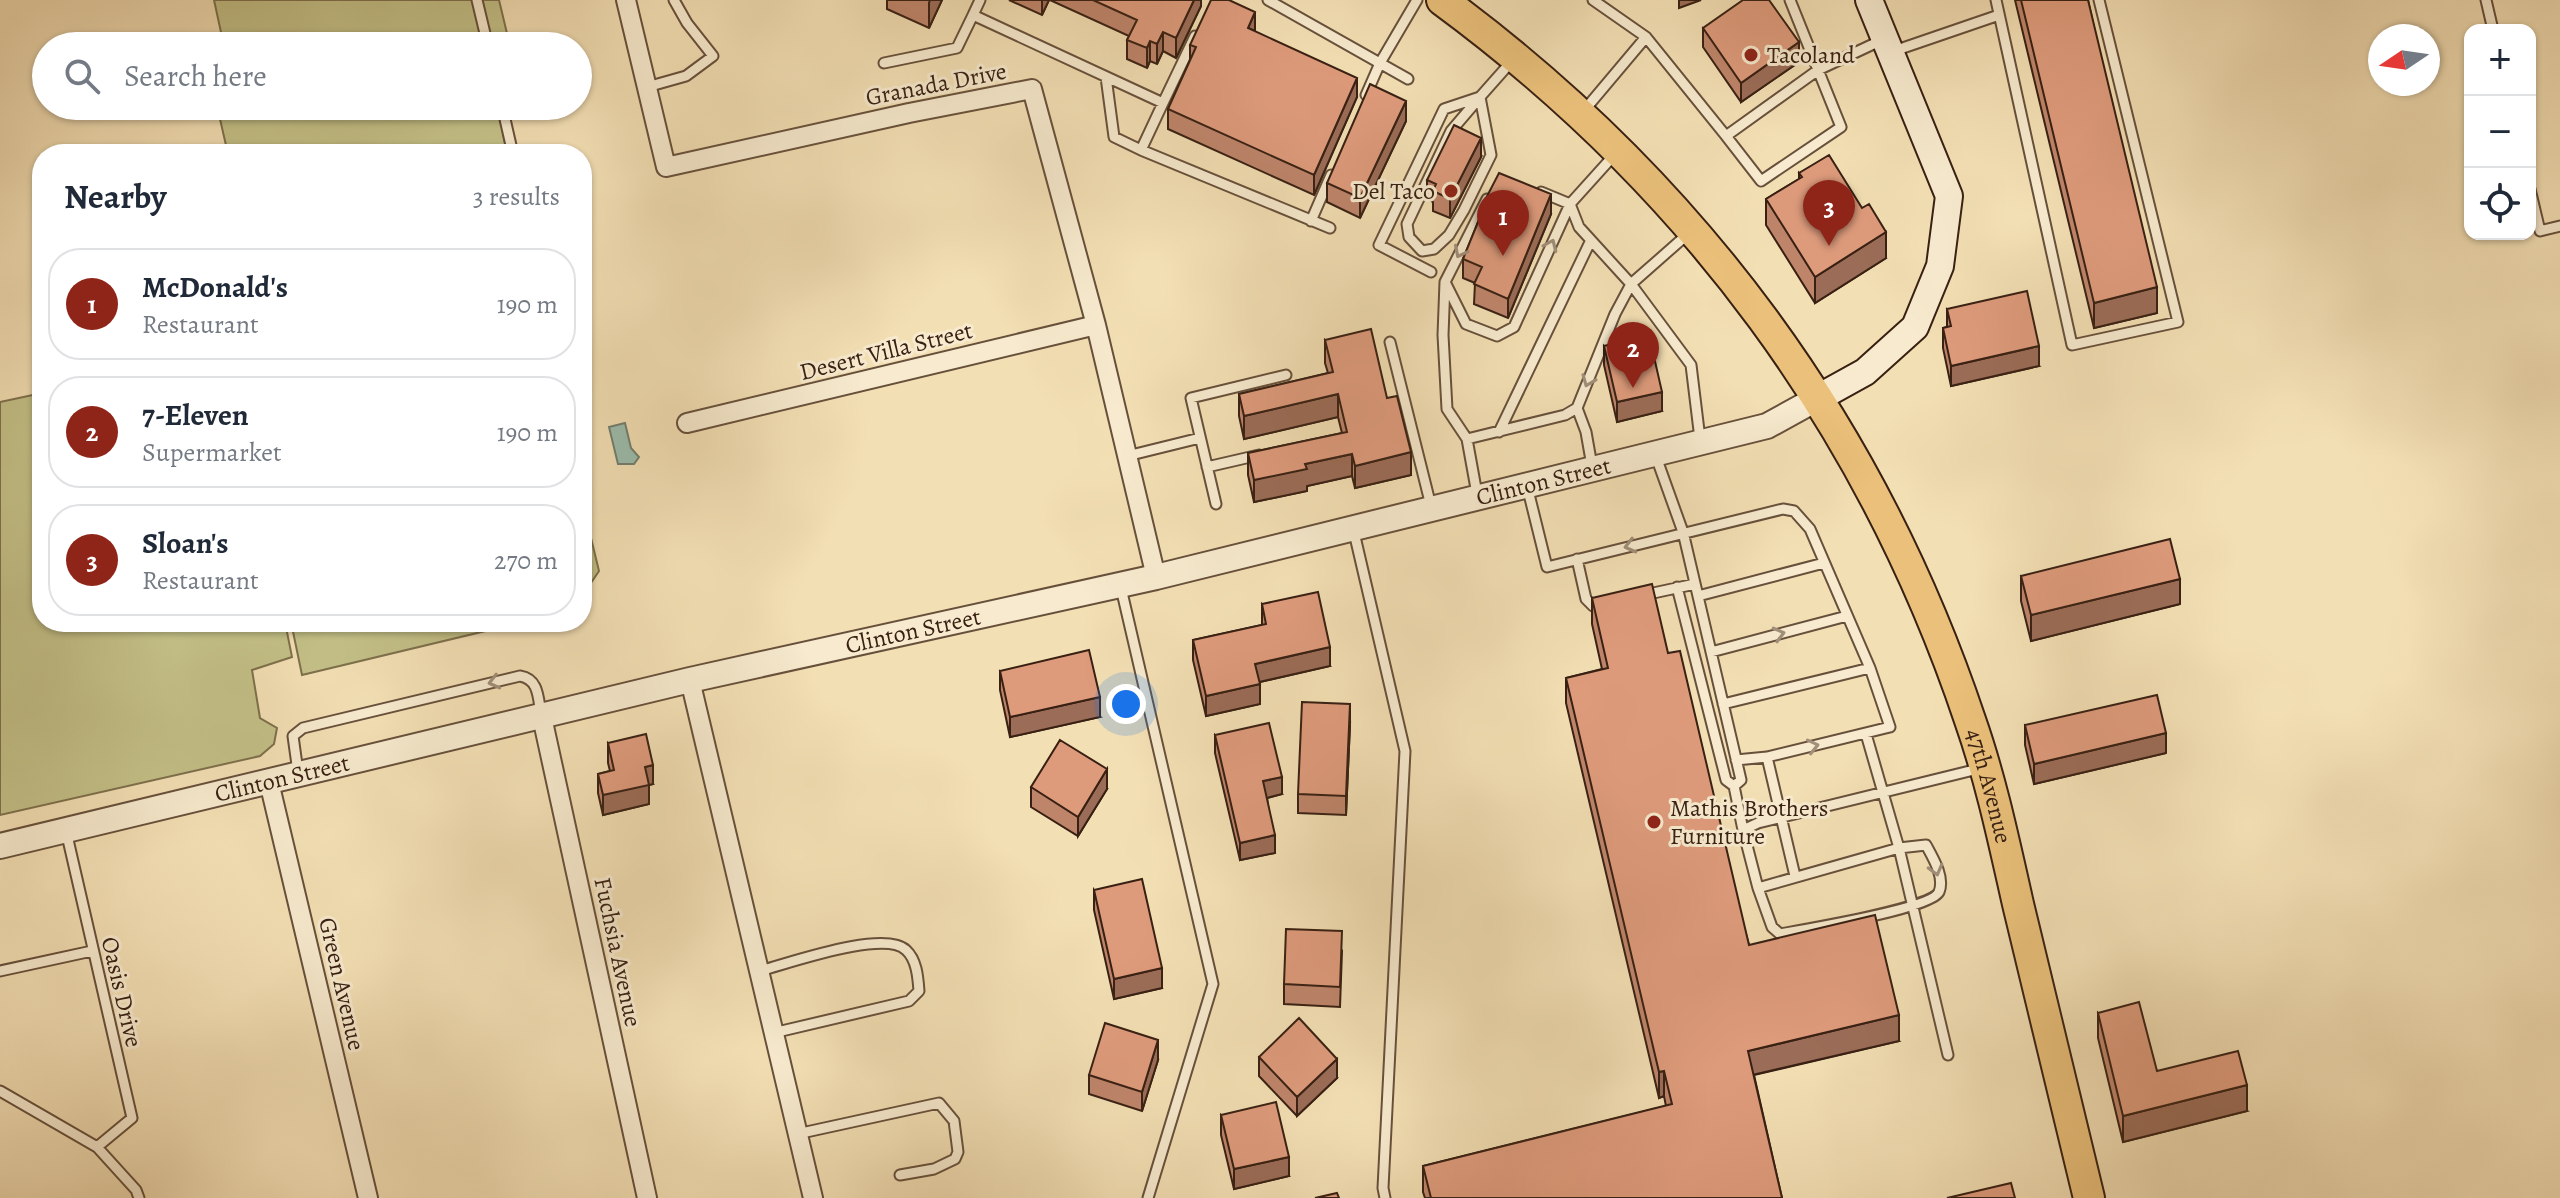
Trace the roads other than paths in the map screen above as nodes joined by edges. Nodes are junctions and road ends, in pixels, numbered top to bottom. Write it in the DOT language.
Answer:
graph roads {
  1 [pos="477,0"];
  2 [pos="626,0"];
  3 [pos="674,0"];
  4 [pos="980,0"];
  5 [pos="1268,0"];
  6 [pos="1417,0"];
  7 [pos="1442,0"];
  8 [pos="1593,0"];
  9 [pos="1790,0"];
  10 [pos="1869,0"];
  11 [pos="1996,0"];
  12 [pos="2099,0"];
  13 [pos="2486,0"];
  14 [pos="973,15"];
  15 [pos="1999,15"];
  16 [pos="2492,24"];
  17 [pos="1200,26"];
  18 [pos="485,32"];
  19 [pos="1646,37"];
  20 [pos="1888,45"];
  21 [pos="1516,57"];
  22 [pos="884,63"];
  23 [pos="1380,63"];
  24 [pos="1818,70"];
  25 [pos="1106,77"];
  26 [pos="1408,79"];
  27 [pos="647,87"];
  28 [pos="1480,97"];
  29 [pos="1163,103"];
  30 [pos="1361,106"];
  31 [pos="1580,115"];
  32 [pos="505,120"];
  33 [pos="1726,136"];
  34 [pos="511,144"];
  35 [pos="1141,150"];
  36 [pos="1618,151"];
  37 [pos="1336,163"];
  38 [pos="1528,187"];
  39 [pos="1493,189"];
  40 [pos="1570,204"];
  41 [pos="2536,214"];
  42 [pos="1311,221"];
  43 [pos="2560,226"];
  44 [pos="1330,228"];
  45 [pos="1693,230"];
  46 [pos="1591,240"];
  47 [pos="1431,272"];
  48 [pos="1445,282"];
  49 [pos="1631,284"];
  50 [pos="1096,325"];
  51 [pos="1390,342"];
  52 [pos="1286,375"];
  53 [pos="1818,398"];
  54 [pos="1577,408"];
  55 [pos="687,423"];
  56 [pos="1499,432"];
  57 [pos="1200,438"];
  58 [pos="1467,439"];
  59 [pos="1701,443"];
  60 [pos="1268,453"];
  61 [pos="1655,454"];
  62 [pos="1127,456"];
  63 [pos="1207,467"];
  64 [pos="1593,469"];
  65 [pos="1527,486"];
  66 [pos="1478,498"];
  67 [pos="1216,504"];
  68 [pos="1431,509"];
  69 [pos="1353,528"];
  70 [pos="1683,532"];
  71 [pos="1577,559"];
  72 [pos="1824,563"];
  73 [pos="1156,577"];
  74 [pos="1695,584"];
  75 [pos="1120,585"];
  76 [pos="1677,587"];
  77 [pos="1698,596"];
  78 [pos="1635,597"];
  79 [pos="1607,603"];
  80 [pos="1847,616"];
  81 [pos="1711,652"];
  82 [pos="1870,668"];
  83 [pos="690,680"];
  84 [pos="1723,704"];
  85 [pos="542,717"];
  86 [pos="1866,734"];
  87 [pos="1767,757"];
  88 [pos="1736,760"];
  89 [pos="1985,767"];
  90 [pos="298,775"];
  91 [pos="269,782"];
  92 [pos="1734,786"];
  93 [pos="1885,793"];
  94 [pos="1781,818"];
  95 [pos="1743,830"];
  96 [pos="66,831"];
  97 [pos="0,846"];
  98 [pos="1899,848"];
  99 [pos="1795,876"];
  100 [pos="1758,888"];
  101 [pos="1913,907"];
  102 [pos="92,951"];
  103 [pos="0,971"];
  104 [pos="759,971"];
  105 [pos="773,1033"];
  106 [pos="1948,1055"];
  107 [pos="0,1091"];
  108 [pos="797,1134"];
  109 [pos="97,1147"];
  110 [pos="900,1175"];
  111 [pos="139,1198"];
  112 [pos="368,1198"];
  113 [pos="647,1198"];
  114 [pos="813,1198"];
  115 [pos="1148,1198"];
  116 [pos="1385,1198"];
  117 [pos="2089,1198"];
  1 -- 18 [label="lane"];
  2 -- 27 [label="street, Granada Drive"];
  3 -- 27 [label="lane"];
  4 -- 14 [label="lane"];
  5 -- 23 [label="lane"];
  6 -- 23 [label="lane"];
  7 -- 21 [label="main road, 47th Avenue"];
  8 -- 19 [label="lane"];
  9 -- 24 [label="lane"];
  10 -- 20 [label="main road"];
  11 -- 15 [label="lane"];
  12 -- 15 [label="lane"];
  13 -- 16 [label="lane"];
  14 -- 22 [label="lane"];
  14 -- 25 [label="lane"];
  15 -- 20 [label="lane"];
  17 -- 29 [label="lane"];
  19 -- 31 [label="lane"];
  19 -- 33 [label="lane"];
  20 -- 24 [label="lane"];
  20 -- 53 [label="main road"];
  21 -- 28 [label="lane"];
  21 -- 31 [label="main road, 47th Avenue"];
  23 -- 26 [label="lane"];
  23 -- 30 [label="lane"];
  24 -- 33 [label="lane"];
  24 -- 33 [label="lane"];
  25 -- 29 [label="lane"];
  25 -- 35 [label="lane"];
  27 -- 50 [label="street, Granada Drive"];
  28 -- 28 [label="lane"];
  28 -- 47 [label="lane"];
  29 -- 35 [label="lane"];
  31 -- 36 [label="main road, 47th Avenue"];
  32 -- 34 [label="lane"];
  35 -- 42 [label="lane"];
  36 -- 40 [label="lane"];
  36 -- 45 [label="main road, 47th Avenue"];
  37 -- 42 [label="lane"];
  38 -- 40 [label="lane"];
  39 -- 48 [label="lane, one-way"];
  40 -- 46 [label="lane"];
  48 -- 40 [label="lane, one-way"];
  41 -- 43 [label="lane"];
  42 -- 44 [label="lane"];
  45 -- 49 [label="lane"];
  45 -- 53 [label="main road, 47th Avenue"];
  46 -- 49 [label="lane"];
  46 -- 56 [label="lane"];
  48 -- 58 [label="lane"];
  49 -- 54 [label="lane, one-way"];
  49 -- 59 [label="lane"];
  50 -- 55 [label="street, Desert Villa Street"];
  50 -- 62 [label="street, Granada Drive"];
  51 -- 68 [label="lane"];
  52 -- 57 [label="lane"];
  53 -- 59 [label="street, Clinton Street"];
  53 -- 89 [label="main road, 47th Avenue"];
  54 -- 56 [label="lane"];
  54 -- 64 [label="lane"];
  56 -- 58 [label="lane"];
  57 -- 62 [label="lane"];
  57 -- 63 [label="lane"];
  58 -- 66 [label="lane"];
  59 -- 61 [label="street, Clinton Street"];
  60 -- 63 [label="lane"];
  61 -- 64 [label="street, Clinton Street"];
  61 -- 70 [label="lane"];
  62 -- 73 [label="street, Granada Drive"];
  63 -- 67 [label="lane"];
  64 -- 65 [label="street, Clinton Street"];
  65 -- 66 [label="street, Clinton Street"];
  65 -- 71 [label="lane"];
  66 -- 68 [label="street, Clinton Street"];
  68 -- 69 [label="street, Clinton Street"];
  69 -- 73 [label="street, Clinton Street"];
  69 -- 116 [label="lane"];
  70 -- 71 [label="lane, one-way"];
  70 -- 72 [label="lane"];
  70 -- 74 [label="lane"];
  71 -- 79 [label="lane"];
  72 -- 77 [label="lane"];
  72 -- 80 [label="lane"];
  73 -- 75 [label="street, Clinton Street"];
  74 -- 76 [label="lane"];
  74 -- 77 [label="lane"];
  75 -- 83 [label="street, Clinton Street"];
  75 -- 115 [label="lane"];
  76 -- 78 [label="lane"];
  76 -- 92 [label="lane"];
  77 -- 81 [label="lane"];
  81 -- 80 [label="lane, one-way"];
  80 -- 82 [label="lane"];
  81 -- 84 [label="lane"];
  82 -- 84 [label="lane"];
  82 -- 86 [label="lane"];
  83 -- 85 [label="street, Clinton Street"];
  83 -- 104 [label="street"];
  84 -- 88 [label="lane"];
  85 -- 90 [label="street, Clinton Street"];
  85 -- 90 [label="lane, one-way"];
  85 -- 113 [label="street, Fuchsia Avenue"];
  87 -- 86 [label="lane, one-way"];
  86 -- 93 [label="lane"];
  87 -- 88 [label="lane"];
  87 -- 94 [label="lane"];
  88 -- 92 [label="lane"];
  89 -- 93 [label="lane"];
  89 -- 117 [label="main road, 47th Avenue"];
  90 -- 91 [label="street, Clinton Street"];
  91 -- 96 [label="street, Clinton Street"];
  91 -- 112 [label="street, Green Avenue"];
  92 -- 95 [label="lane"];
  93 -- 94 [label="lane"];
  93 -- 98 [label="lane"];
  94 -- 95 [label="lane"];
  94 -- 99 [label="lane"];
  95 -- 100 [label="lane"];
  96 -- 97 [label="street, Clinton Street"];
  96 -- 102 [label="lane, Oasis Drive"];
  98 -- 99 [label="lane"];
  98 -- 101 [label="lane"];
  98 -- 101 [label="lane, one-way"];
  99 -- 100 [label="lane"];
  100 -- 101 [label="lane"];
  101 -- 106 [label="lane"];
  102 -- 103 [label="lane"];
  102 -- 109 [label="lane, Oasis Drive"];
  104 -- 105 [label="street"];
  104 -- 105 [label="lane"];
  105 -- 108 [label="street"];
  107 -- 109 [label="lane"];
  108 -- 110 [label="lane"];
  108 -- 114 [label="street"];
  109 -- 111 [label="lane"];
}
